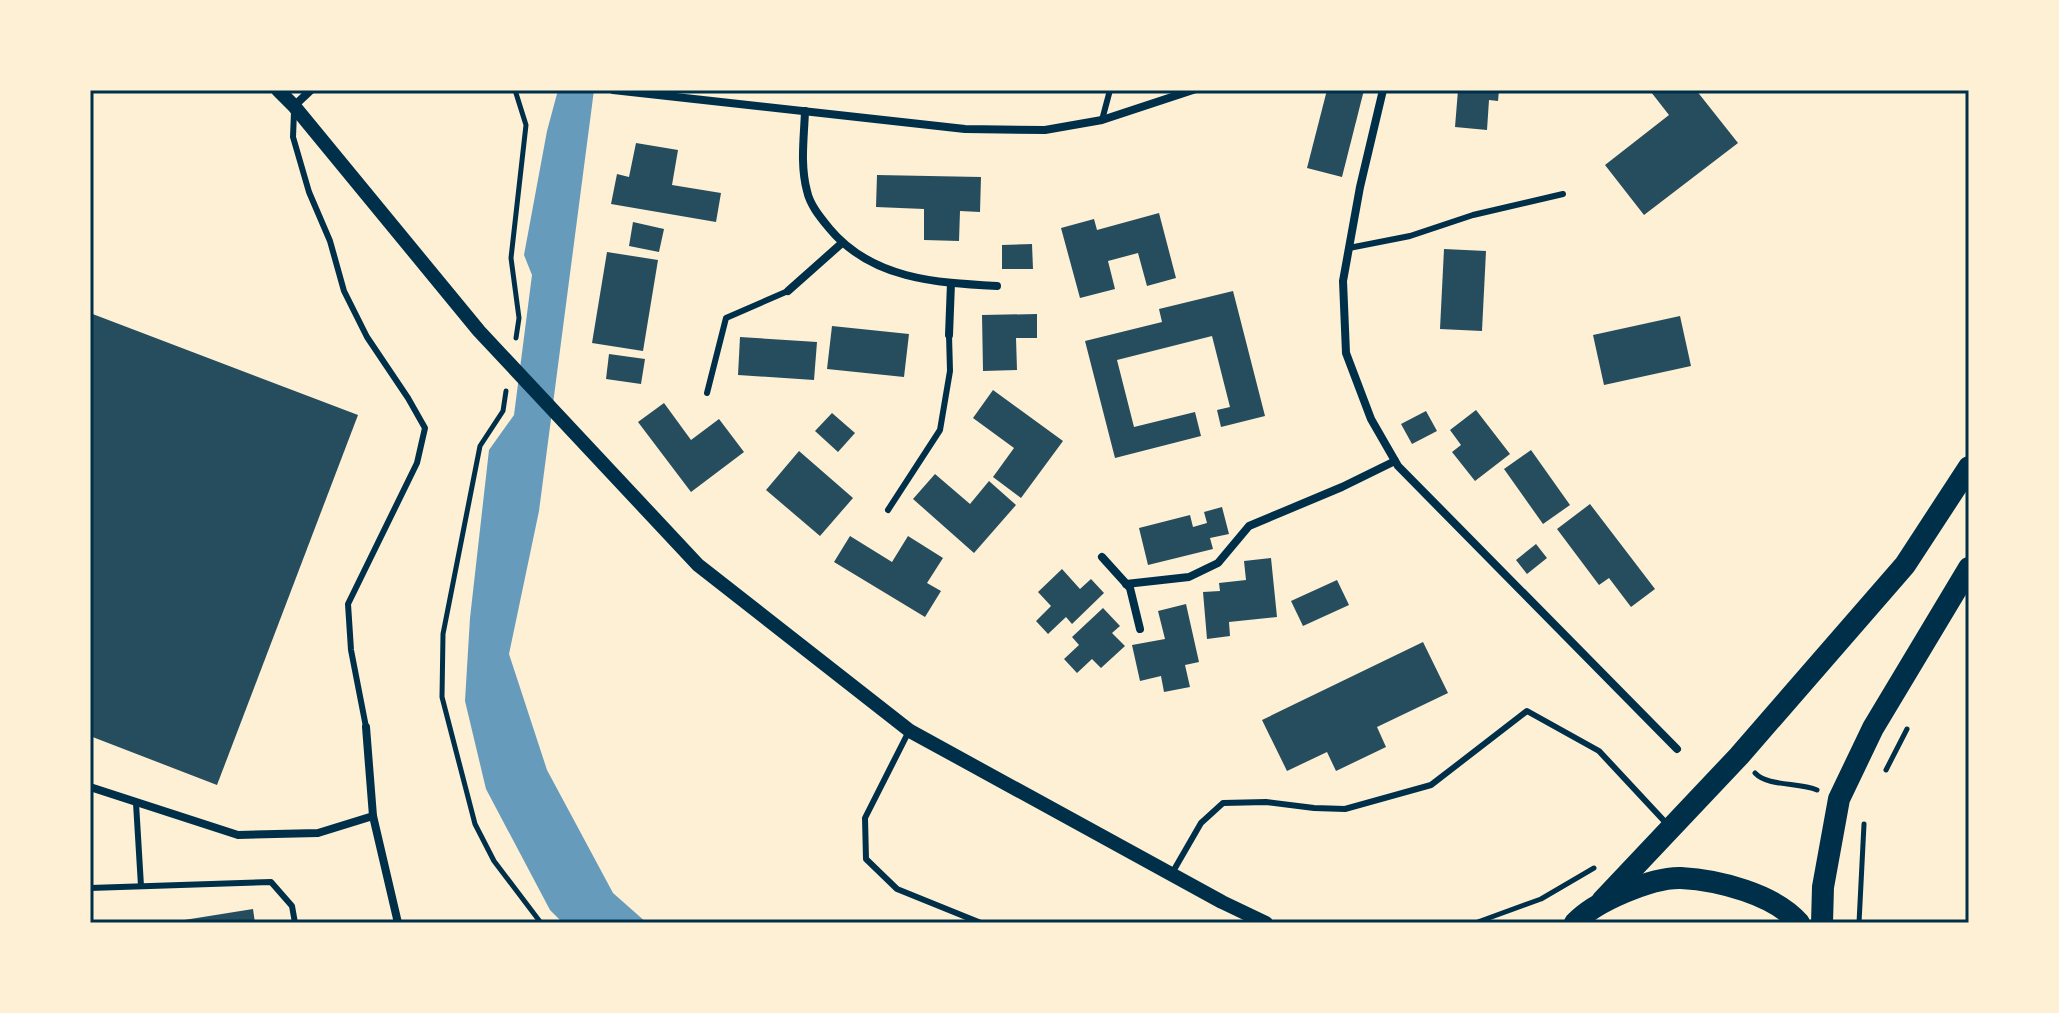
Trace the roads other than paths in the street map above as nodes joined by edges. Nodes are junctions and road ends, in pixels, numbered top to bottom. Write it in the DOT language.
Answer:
graph roads {
  1 [pos="278,90"];
  2 [pos="311,90"];
  3 [pos="613,90"];
  4 [pos="1110,90"];
  5 [pos="1193,90"];
  6 [pos="1383,90"];
  7 [pos="294,106"];
  8 [pos="805,111"];
  9 [pos="1102,120"];
  10 [pos="1563,194"];
  11 [pos="842,243"];
  12 [pos="1349,248"];
  13 [pos="951,283"];
  14 [pos="997,286"];
  15 [pos="788,291"];
  16 [pos="949,335"];
  17 [pos="707,393"];
  18 [pos="1395,461"];
  19 [pos="1969,467"];
  20 [pos="888,510"];
  21 [pos="1102,557"];
  22 [pos="1969,568"];
  23 [pos="1126,584"];
  24 [pos="1140,629"];
  25 [pos="366,727"];
  26 [pos="910,731"];
  27 [pos="1677,749"];
  28 [pos="90,787"];
  29 [pos="136,803"];
  30 [pos="373,816"];
  31 [pos="1672,829"];
  32 [pos="1171,875"];
  33 [pos="141,886"];
  34 [pos="90,888"];
  35 [pos="1602,901"];
  36 [pos="295,923"];
  37 [pos="398,923"];
  38 [pos="981,923"];
  39 [pos="1266,923"];
  40 [pos="1575,923"];
  41 [pos="1799,923"];
  42 [pos="1822,923"];
  1 -- 7 [label="street"];
  2 -- 7 [label="street"];
  3 -- 8 [label="street"];
  4 -- 9 [label="lane"];
  5 -- 9 [label="street"];
  6 -- 12 [label="street"];
  7 -- 25 [label="lane"];
  7 -- 26 [label="street"];
  8 -- 9 [label="street"];
  8 -- 11 [label="street"];
  10 -- 12 [label="lane"];
  11 -- 13 [label="street"];
  11 -- 15 [label="street"];
  12 -- 18 [label="street"];
  13 -- 14 [label="street"];
  13 -- 16 [label="street"];
  15 -- 17 [label="lane"];
  16 -- 20 [label="lane"];
  18 -- 23 [label="street"];
  18 -- 27 [label="street"];
  19 -- 31 [label="highway"];
  21 -- 23 [label="street"];
  22 -- 42 [label="highway"];
  23 -- 24 [label="street"];
  25 -- 30 [label="street"];
  26 -- 32 [label="street"];
  26 -- 38 [label="lane"];
  28 -- 29 [label="street"];
  29 -- 30 [label="street"];
  29 -- 33 [label="lane"];
  30 -- 37 [label="street"];
  31 -- 32 [label="lane"];
  31 -- 35 [label="highway"];
  32 -- 39 [label="street"];
  33 -- 34 [label="lane"];
  33 -- 36 [label="lane"];
  35 -- 40 [label="highway"];
  35 -- 41 [label="highway"];
}
